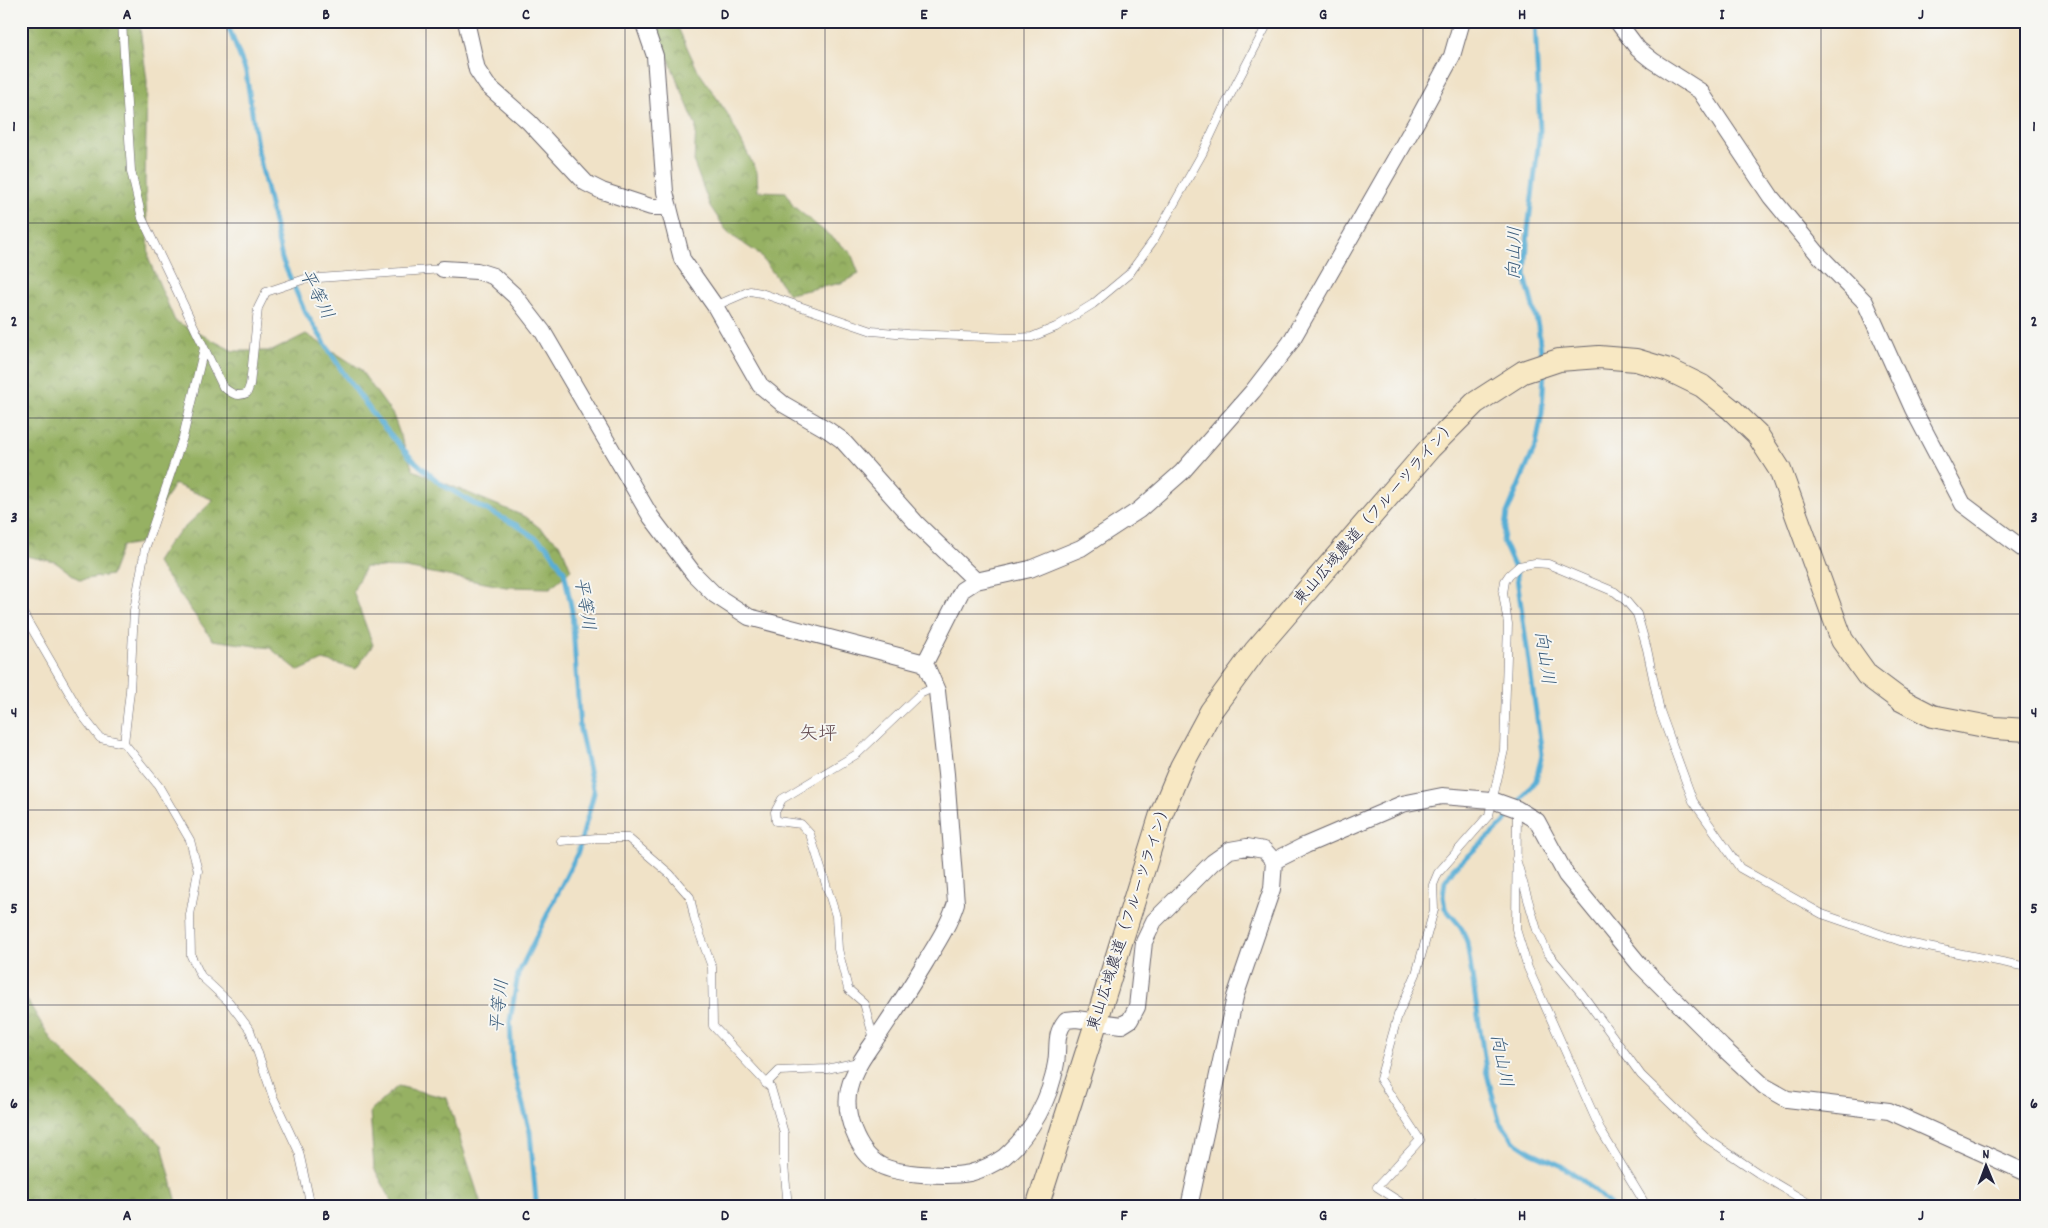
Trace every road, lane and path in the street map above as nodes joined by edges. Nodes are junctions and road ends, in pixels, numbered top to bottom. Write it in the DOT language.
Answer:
graph roads {
  1 [pos="122,21"];
  2 [pos="466,21"];
  3 [pos="643,21"];
  4 [pos="1269,21"];
  5 [pos="1462,21"];
  6 [pos="1618,21"];
  7 [pos="669,208"];
  8 [pos="443,269"];
  9 [pos="715,306"];
  10 [pos="204,348"];
  11 [pos="2027,552"];
  12 [pos="976,582"];
  13 [pos="21,610"];
  14 [pos="925,664"];
  15 [pos="935,686"];
  16 [pos="2027,730"];
  17 [pos="124,743"];
  18 [pos="1492,800"];
  19 [pos="1517,809"];
  20 [pos="561,841"];
  21 [pos="1516,860"];
  22 [pos="1274,861"];
  23 [pos="2027,966"];
  24 [pos="1096,1022"];
  25 [pos="875,1040"];
  26 [pos="860,1062"];
  27 [pos="766,1084"];
  28 [pos="2027,1173"];
  29 [pos="311,1207"];
  30 [pos="788,1207"];
  31 [pos="1037,1207"];
  32 [pos="1189,1207"];
  33 [pos="1408,1207"];
  34 [pos="1466,1207"];
  35 [pos="1475,1207"];
  36 [pos="1647,1207"];
  37 [pos="1815,1207"];
  1 -- 10 [label="lane"];
  2 -- 7 [label="street"];
  3 -- 7 [label="street"];
  4 -- 9 [label="lane"];
  5 -- 12 [label="street"];
  6 -- 11 [label="street"];
  7 -- 9 [label="street"];
  8 -- 10 [label="lane"];
  8 -- 14 [label="street"];
  9 -- 12 [label="street"];
  10 -- 17 [label="lane"];
  12 -- 14 [label="street"];
  13 -- 17 [label="lane"];
  14 -- 15 [label="street"];
  15 -- 25 [label="street"];
  15 -- 25 [label="lane"];
  16 -- 24 [label="street, 東山広域農道（フルーツライン）"];
  17 -- 29 [label="lane"];
  18 -- 19 [label="street"];
  18 -- 22 [label="street"];
  18 -- 23 [label="lane"];
  18 -- 33 [label="lane"];
  19 -- 21 [label="lane"];
  19 -- 28 [label="street"];
  20 -- 27 [label="lane"];
  21 -- 36 [label="lane"];
  21 -- 37 [label="lane"];
  22 -- 24 [label="street"];
  22 -- 32 [label="street"];
  24 -- 26 [label="street"];
  24 -- 31 [label="street, 東山広域農道（フルーツライン）"];
  25 -- 26 [label="street"];
  26 -- 27 [label="lane"];
  27 -- 30 [label="lane"];
  34 -- 35 [label="lane"];
}
